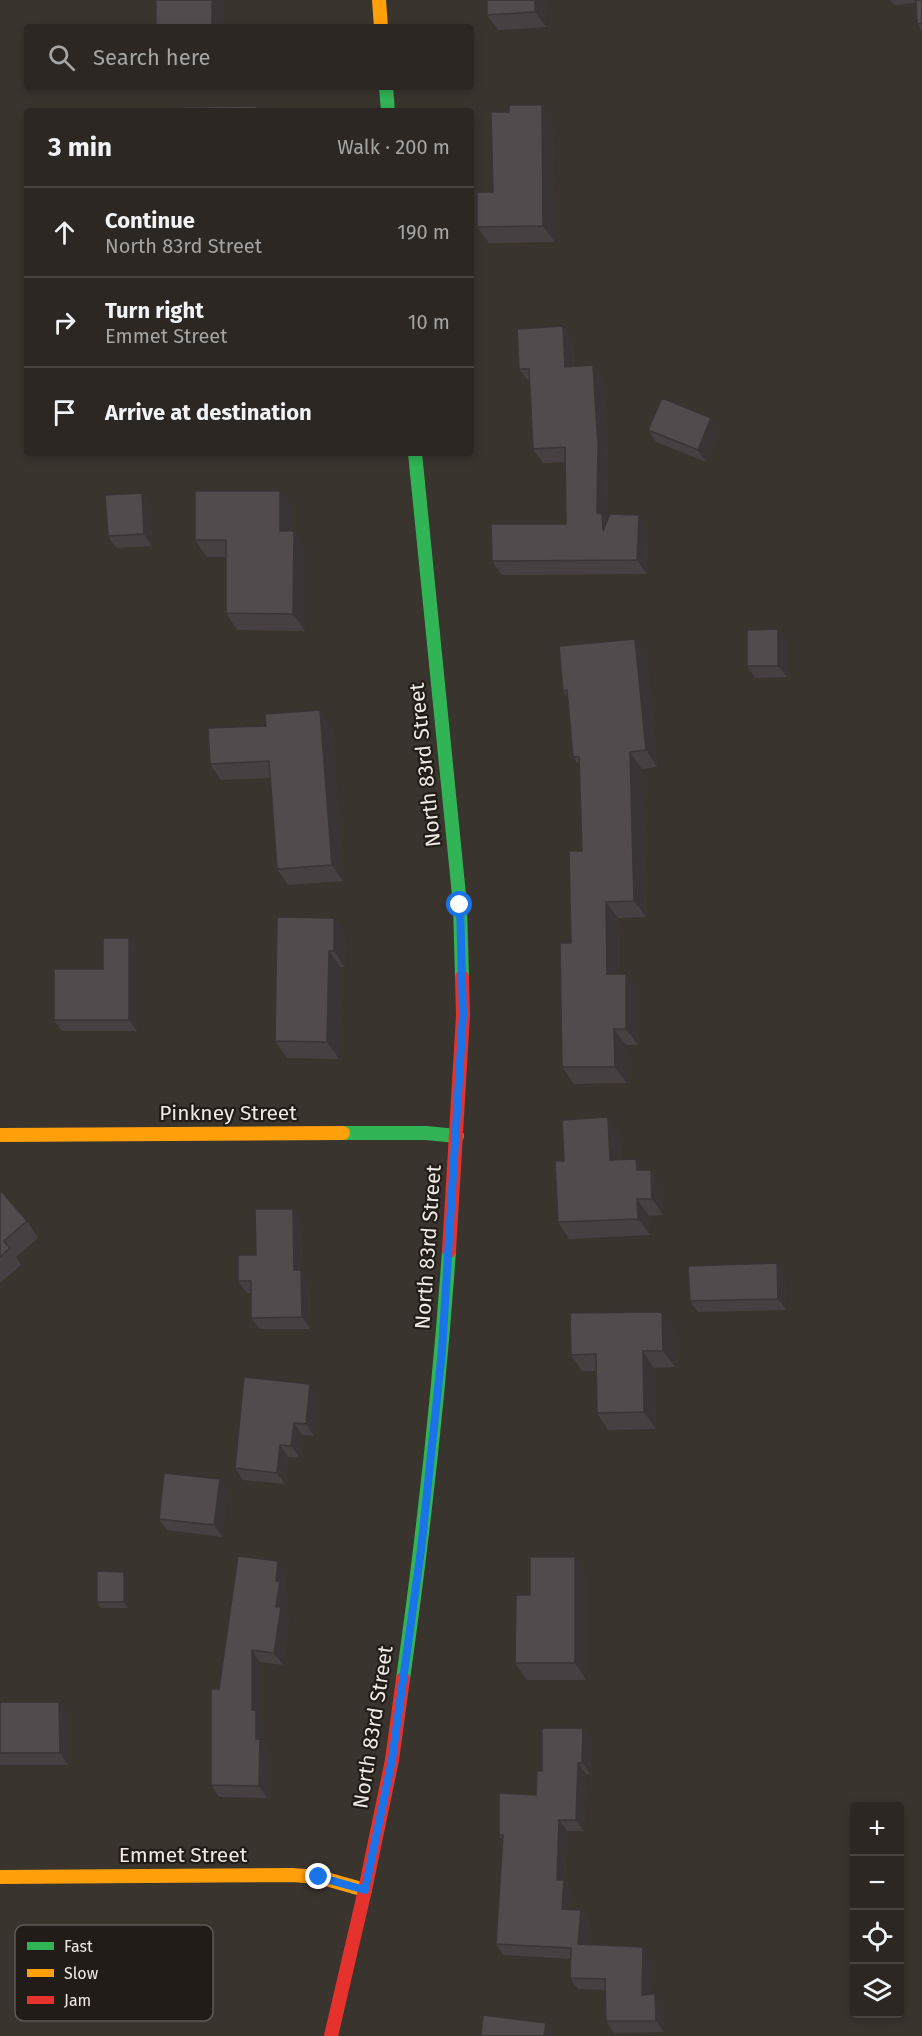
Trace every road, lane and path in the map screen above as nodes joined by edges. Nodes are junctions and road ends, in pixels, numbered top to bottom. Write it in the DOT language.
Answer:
graph roads {
  1 [pos="379,0"];
  2 [pos="381,24"];
  3 [pos="386,90"];
  4 [pos="388,108"];
  5 [pos="415,456"];
  6 [pos="0,1135"];
  7 [pos="457,1136"];
  8 [pos="0,1877"];
  9 [pos="365,1890"];
  10 [pos="331,2036"];
  1 -- 2 [label="street"];
  3 -- 4 [label="street"];
  5 -- 7 [label="street, North 83rd Street"];
  6 -- 7 [label="street, Pinkney Street"];
  7 -- 9 [label="street, North 83rd Street"];
  8 -- 9 [label="street, Emmet Street"];
  9 -- 10 [label="street, North 83rd Street"];
}
